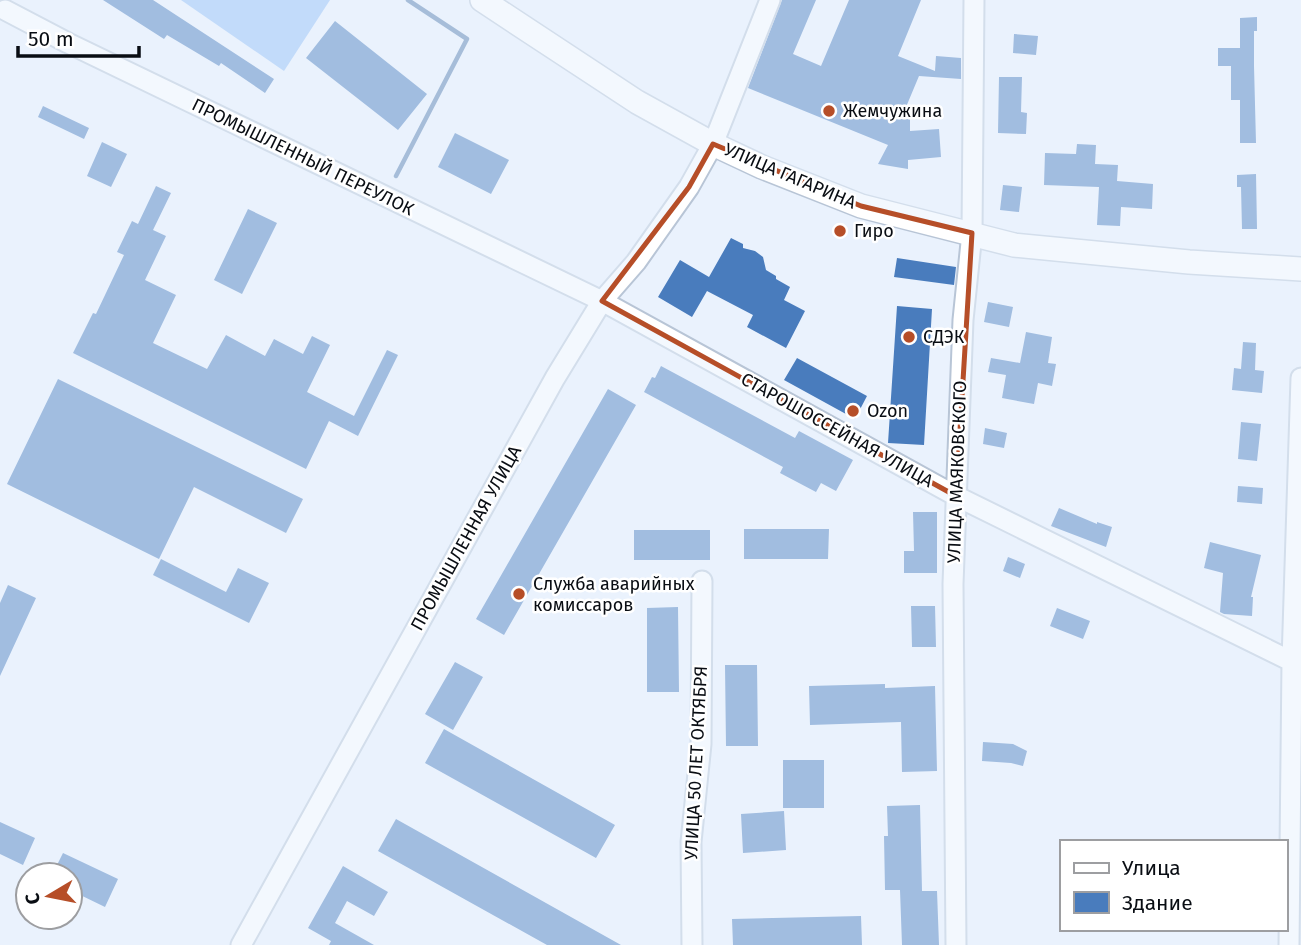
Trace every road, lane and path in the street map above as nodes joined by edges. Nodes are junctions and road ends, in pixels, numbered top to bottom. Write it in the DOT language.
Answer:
graph roads {
  1 [pos="482,0"];
  2 [pos="770,0"];
  3 [pos="974,0"];
  4 [pos="5,10"];
  5 [pos="713,144"];
  6 [pos="972,233"];
  7 [pos="1301,269"];
  8 [pos="602,301"];
  9 [pos="1301,378"];
  10 [pos="956,496"];
  11 [pos="702,581"];
  12 [pos="1296,664"];
  13 [pos="241,945"];
  14 [pos="692,945"];
  15 [pos="956,945"];
  16 [pos="1289,945"];
  1 -- 5 [label="main road, УЛИЦА ГАГАРИНА"];
  2 -- 5 [label="street, ПРОМЫШЛЕННАЯ УЛИЦА"];
  3 -- 6 [label="street, УЛИЦА МАЯКОВСКОГО"];
  4 -- 8 [label="street, ПРОМЫШЛЕННЫЙ ПЕРЕУЛОК"];
  5 -- 6 [label="main road, УЛИЦА ГАГАРИНА"];
  5 -- 8 [label="street, ПРОМЫШЛЕННАЯ УЛИЦА"];
  6 -- 7 [label="main road, УЛИЦА ГАГАРИНА"];
  6 -- 10 [label="street, УЛИЦА МАЯКОВСКОГО"];
  8 -- 10 [label="street, СТАРОШОССЕЙНАЯ УЛИЦА"];
  8 -- 13 [label="street, ПРОМЫШЛЕННАЯ УЛИЦА"];
  9 -- 12 [label="street"];
  10 -- 12 [label="street, СТАРОШОССЕЙНАЯ УЛИЦА"];
  10 -- 15 [label="street, УЛИЦА МАЯКОВСКОГО"];
  11 -- 14 [label="street, УЛИЦА 50 ЛЕТ ОКТЯБРЯ"];
  12 -- 16 [label="street"];
}
